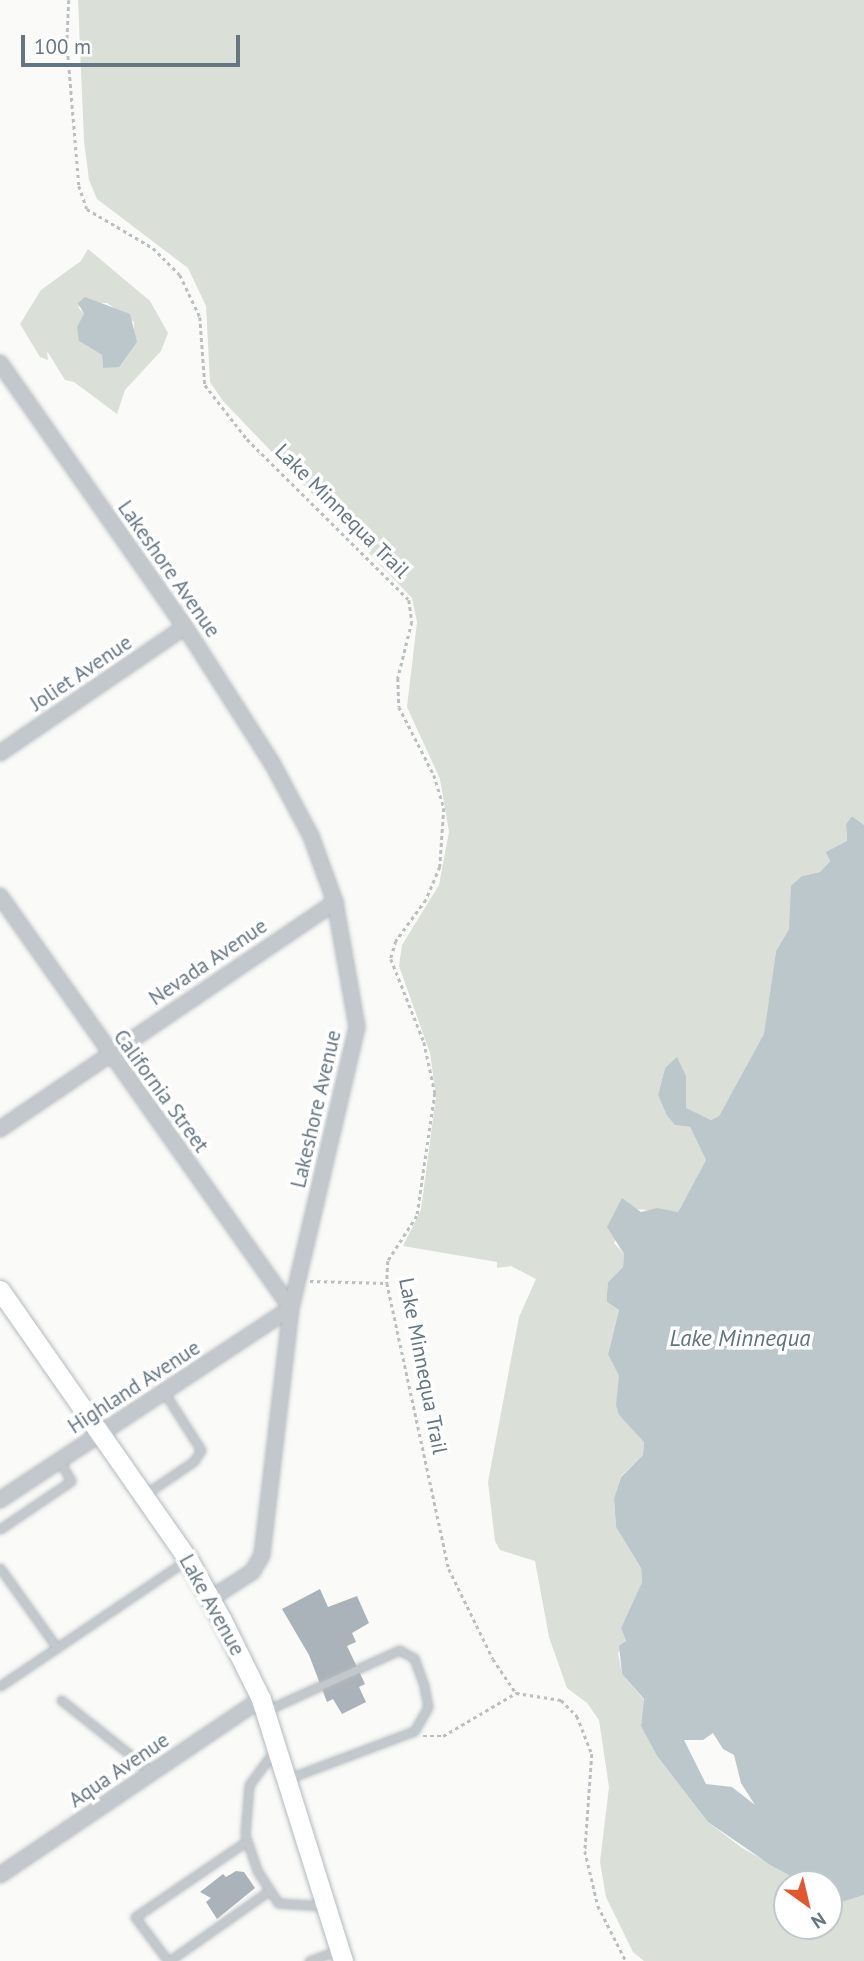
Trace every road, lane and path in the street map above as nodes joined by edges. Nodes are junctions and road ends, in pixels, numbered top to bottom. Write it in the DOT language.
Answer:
graph roads {
  1 [pos="69,0"];
  2 [pos="0,363"];
  3 [pos="4,379"];
  4 [pos="185,627"];
  5 [pos="0,753"];
  6 [pos="335,902"];
  7 [pos="3,905"];
  8 [pos="109,1055"];
  9 [pos="1,1126"];
  10 [pos="298,1280"];
  11 [pos="387,1283"];
  12 [pos="0,1290"];
  13 [pos="291,1308"];
  14 [pos="164,1392"];
  15 [pos="100,1434"];
  16 [pos="60,1460"];
  17 [pos="144,1495"];
  18 [pos="1,1497"];
  19 [pos="0,1529"];
  20 [pos="188,1559"];
  21 [pos="0,1568"];
  22 [pos="210,1599"];
  23 [pos="57,1648"];
  24 [pos="0,1686"];
  25 [pos="516,1693"];
  26 [pos="61,1700"];
  27 [pos="263,1705"];
  28 [pos="414,1731"];
  29 [pos="276,1747"];
  30 [pos="152,1773"];
  31 [pos="286,1779"];
  32 [pos="247,1841"];
  33 [pos="0,1875"];
  34 [pos="270,1891"];
  35 [pos="326,1906"];
  36 [pos="341,1955"];
  37 [pos="169,1961"];
  38 [pos="310,1961"];
  39 [pos="626,1961"];
  1 -- 11 [label="path, Lake Minnequa Trail"];
  2 -- 3 [label="street, Lakeshore Avenue"];
  3 -- 4 [label="street, Lakeshore Avenue"];
  4 -- 5 [label="street, Joliet Avenue"];
  4 -- 6 [label="street, Lakeshore Avenue"];
  6 -- 8 [label="street, Nevada Avenue"];
  6 -- 10 [label="street, Lakeshore Avenue"];
  7 -- 8 [label="street, California Street"];
  8 -- 9 [label="street, Nevada Avenue"];
  8 -- 13 [label="street, California Street"];
  10 -- 11 [label="path"];
  10 -- 13 [label="street, Lakeshore Avenue"];
  11 -- 25 [label="path, Lake Minnequa Trail"];
  12 -- 15 [label="main road, Lake Avenue"];
  13 -- 14 [label="street, Highland Avenue"];
  13 -- 22 [label="street, Lakeshore Avenue"];
  14 -- 15 [label="street, Highland Avenue"];
  14 -- 17 [label="lane"];
  15 -- 16 [label="street, Highland Avenue"];
  15 -- 17 [label="main road, Lake Avenue"];
  16 -- 18 [label="street, Highland Avenue"];
  16 -- 19 [label="lane"];
  17 -- 20 [label="main road, Lake Avenue"];
  20 -- 22 [label="main road, Lake Avenue"];
  20 -- 23 [label="lane"];
  21 -- 23 [label="lane"];
  22 -- 27 [label="main road, Lake Avenue"];
  23 -- 24 [label="lane"];
  25 -- 28 [label="path"];
  25 -- 39 [label="path"];
  26 -- 30 [label="lane"];
  27 -- 28 [label="lane"];
  27 -- 29 [label="main road, Lake Avenue"];
  27 -- 30 [label="street, Aqua Avenue"];
  28 -- 31 [label="lane"];
  29 -- 31 [label="main road, Lake Avenue"];
  29 -- 32 [label="lane"];
  30 -- 33 [label="street, Aqua Avenue"];
  31 -- 35 [label="main road, Lake Avenue"];
  32 -- 34 [label="lane"];
  32 -- 37 [label="lane"];
  34 -- 35 [label="lane"];
  34 -- 37 [label="lane"];
  35 -- 36 [label="main road, Lake Avenue"];
  36 -- 38 [label="lane"];
}
